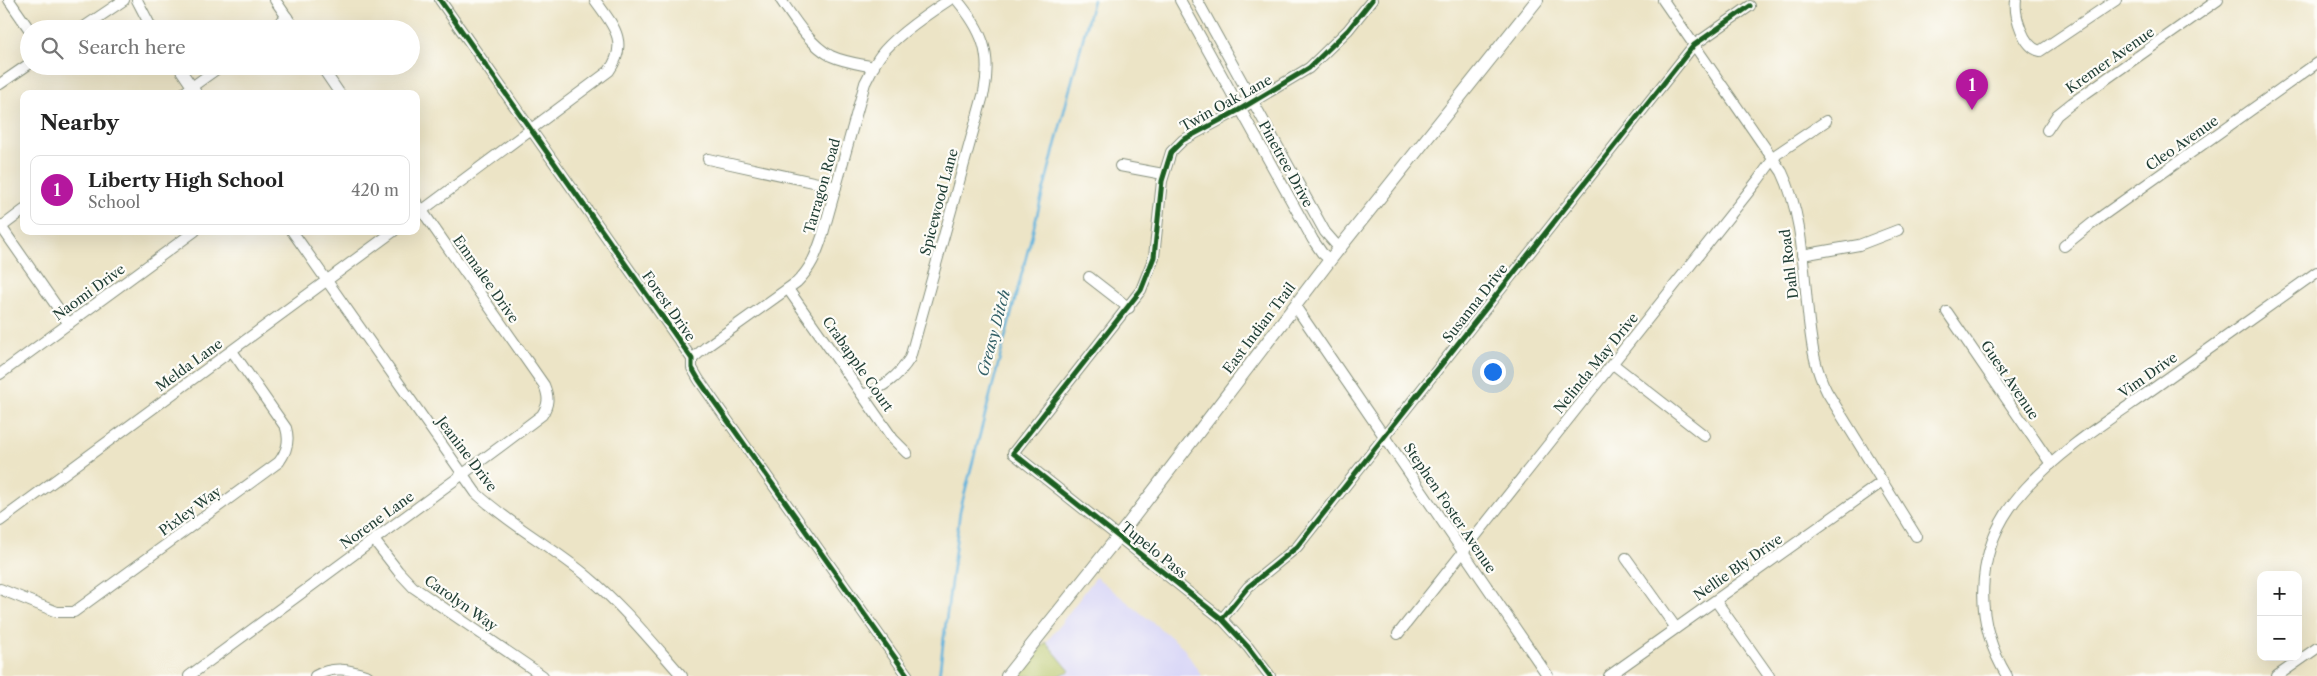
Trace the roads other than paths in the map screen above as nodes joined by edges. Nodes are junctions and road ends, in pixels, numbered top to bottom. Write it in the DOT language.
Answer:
graph roads {
  1 [pos="8,0"];
  2 [pos="124,0"];
  3 [pos="137,0"];
  4 [pos="275,0"];
  5 [pos="440,0"];
  6 [pos="595,0"];
  7 [pos="781,0"];
  8 [pos="949,0"];
  9 [pos="957,0"];
  10 [pos="1180,0"];
  11 [pos="1197,0"];
  12 [pos="1372,0"];
  13 [pos="1537,0"];
  14 [pos="1663,0"];
  15 [pos="2016,0"];
  16 [pos="2116,0"];
  17 [pos="2218,0"];
  18 [pos="1750,6"];
  19 [pos="287,17"];
  20 [pos="22,20"];
  21 [pos="94,20"];
  22 [pos="147,20"];
  23 [pos="283,20"];
  24 [pos="289,20"];
  25 [pos="1694,45"];
  26 [pos="2317,63"];
  27 [pos="874,67"];
  28 [pos="20,70"];
  29 [pos="184,75"];
  30 [pos="211,75"];
  31 [pos="327,75"];
  32 [pos="0,84"];
  33 [pos="195,90"];
  34 [pos="337,90"];
  35 [pos="1252,102"];
  36 [pos="1239,110"];
  37 [pos="1826,121"];
  38 [pos="531,130"];
  39 [pos="2047,130"];
  40 [pos="708,159"];
  41 [pos="1772,160"];
  42 [pos="1120,166"];
  43 [pos="1163,174"];
  44 [pos="836,187"];
  45 [pos="420,208"];
  46 [pos="420,212"];
  47 [pos="20,213"];
  48 [pos="1,227"];
  49 [pos="1898,230"];
  50 [pos="189,235"];
  51 [pos="295,235"];
  52 [pos="389,235"];
  53 [pos="2064,246"];
  54 [pos="1339,248"];
  55 [pos="1802,255"];
  56 [pos="1330,260"];
  57 [pos="2317,272"];
  58 [pos="1089,277"];
  59 [pos="327,281"];
  60 [pos="788,289"];
  61 [pos="1295,306"];
  62 [pos="1129,308"];
  63 [pos="1947,312"];
  64 [pos="69,324"];
  65 [pos="232,351"];
  66 [pos="692,360"];
  67 [pos="1613,364"];
  68 [pos="534,371"];
  69 [pos="0,374"];
  70 [pos="863,395"];
  71 [pos="1385,436"];
  72 [pos="1704,436"];
  73 [pos="907,453"];
  74 [pos="1013,453"];
  75 [pos="2051,464"];
  76 [pos="462,474"];
  77 [pos="1882,482"];
  78 [pos="0,521"];
  79 [pos="1118,536"];
  80 [pos="1916,536"];
  81 [pos="374,540"];
  82 [pos="1464,552"];
  83 [pos="1626,558"];
  84 [pos="0,588"];
  85 [pos="1716,601"];
  86 [pos="1222,619"];
  87 [pos="1676,628"];
  88 [pos="1398,634"];
  89 [pos="2317,648"];
  90 [pos="679,675"];
  91 [pos="189,676"];
  92 [pos="314,676"];
  93 [pos="368,676"];
  94 [pos="543,676"];
  95 [pos="908,676"];
  96 [pos="1008,676"];
  97 [pos="1270,676"];
  98 [pos="1548,676"];
  99 [pos="1610,676"];
  100 [pos="1769,676"];
  101 [pos="2007,676"];
  102 [pos="2277,676"];
  1 -- 20 [label="street"];
  2 -- 21 [label="street"];
  3 -- 22 [label="street"];
  4 -- 19 [label="street"];
  5 -- 38 [label="street, Forest Drive"];
  6 -- 38 [label="street"];
  7 -- 27 [label="street"];
  8 -- 27 [label="street, Tarragon Road"];
  9 -- 70 [label="street, Spicewood Lane"];
  10 -- 36 [label="street, Pinetree Drive"];
  11 -- 35 [label="street, Pinetree Drive"];
  12 -- 35 [label="street, Twin Oak Lane"];
  13 -- 54 [label="main road, East Indian Trail"];
  14 -- 25 [label="street, Dahl Road"];
  15 -- 16 [label="street"];
  17 -- 39 [label="street, Kremer Avenue"];
  18 -- 25 [label="street, Susanna Drive"];
  19 -- 23 [label="street"];
  19 -- 24 [label="street"];
  25 -- 41 [label="street, Dahl Road"];
  25 -- 71 [label="street, Susanna Drive"];
  26 -- 53 [label="street, Cleo Avenue"];
  27 -- 44 [label="street, Tarragon Road"];
  28 -- 32 [label="street"];
  29 -- 33 [label="street"];
  30 -- 33 [label="street"];
  31 -- 34 [label="street"];
  35 -- 36 [label="street, Twin Oak Lane"];
  35 -- 54 [label="street, Pinetree Drive"];
  36 -- 43 [label="street, Twin Oak Lane"];
  36 -- 56 [label="street, Pinetree Drive"];
  37 -- 41 [label="street, Nelinda May Drive"];
  38 -- 45 [label="street"];
  38 -- 66 [label="street, Forest Drive"];
  40 -- 44 [label="street"];
  41 -- 55 [label="street, Dahl Road"];
  41 -- 67 [label="street, Nelinda May Drive"];
  42 -- 43 [label="street"];
  43 -- 62 [label="street, Twin Oak Lane"];
  44 -- 60 [label="street, Tarragon Road"];
  46 -- 68 [label="street, Emmalee Drive"];
  47 -- 48 [label="street"];
  48 -- 64 [label="street"];
  49 -- 55 [label="street"];
  50 -- 64 [label="street, Naomi Drive"];
  51 -- 59 [label="street, Jeanine Drive"];
  52 -- 59 [label="street, Melda Lane"];
  54 -- 56 [label="main road, East Indian Trail"];
  55 -- 77 [label="street, Dahl Road"];
  56 -- 61 [label="main road, East Indian Trail"];
  57 -- 75 [label="street, Vim Drive"];
  58 -- 62 [label="street"];
  59 -- 65 [label="street, Melda Lane"];
  59 -- 76 [label="street, Jeanine Drive"];
  60 -- 66 [label="street, Tarragon Road"];
  60 -- 70 [label="street, Crabapple Court"];
  61 -- 71 [label="street, Stephen Foster Avenue"];
  61 -- 79 [label="main road, East Indian Trail"];
  62 -- 74 [label="street, Twin Oak Lane"];
  63 -- 75 [label="street, Guest Avenue"];
  64 -- 69 [label="street, Naomi Drive"];
  65 -- 78 [label="street, Melda Lane"];
  65 -- 84 [label="street, Pixley Way"];
  66 -- 95 [label="street, Forest Drive"];
  67 -- 72 [label="street"];
  67 -- 82 [label="street, Nelinda May Drive"];
  68 -- 76 [label="street, Norene Lane"];
  70 -- 73 [label="street, Crabapple Court"];
  71 -- 82 [label="street, Stephen Foster Avenue"];
  71 -- 86 [label="street, Susanna Drive"];
  74 -- 79 [label="street, Tupelo Pass"];
  75 -- 101 [label="street, Vim Drive"];
  76 -- 81 [label="street, Norene Lane"];
  76 -- 90 [label="street, Jeanine Drive"];
  77 -- 80 [label="street, Dahl Road"];
  77 -- 85 [label="street, Nellie Bly Drive"];
  79 -- 86 [label="street, Tupelo Pass"];
  79 -- 96 [label="main road, East Indian Trail"];
  81 -- 91 [label="street, Norene Lane"];
  81 -- 94 [label="street, Carolyn Way"];
  82 -- 88 [label="street, Nelinda May Drive"];
  82 -- 98 [label="street, Stephen Foster Avenue"];
  83 -- 87 [label="street"];
  85 -- 87 [label="street, Nellie Bly Drive"];
  85 -- 100 [label="street"];
  86 -- 97 [label="street, Tupelo Pass"];
  87 -- 99 [label="street, Nellie Bly Drive"];
  89 -- 102 [label="street"];
  92 -- 93 [label="street"];
}
